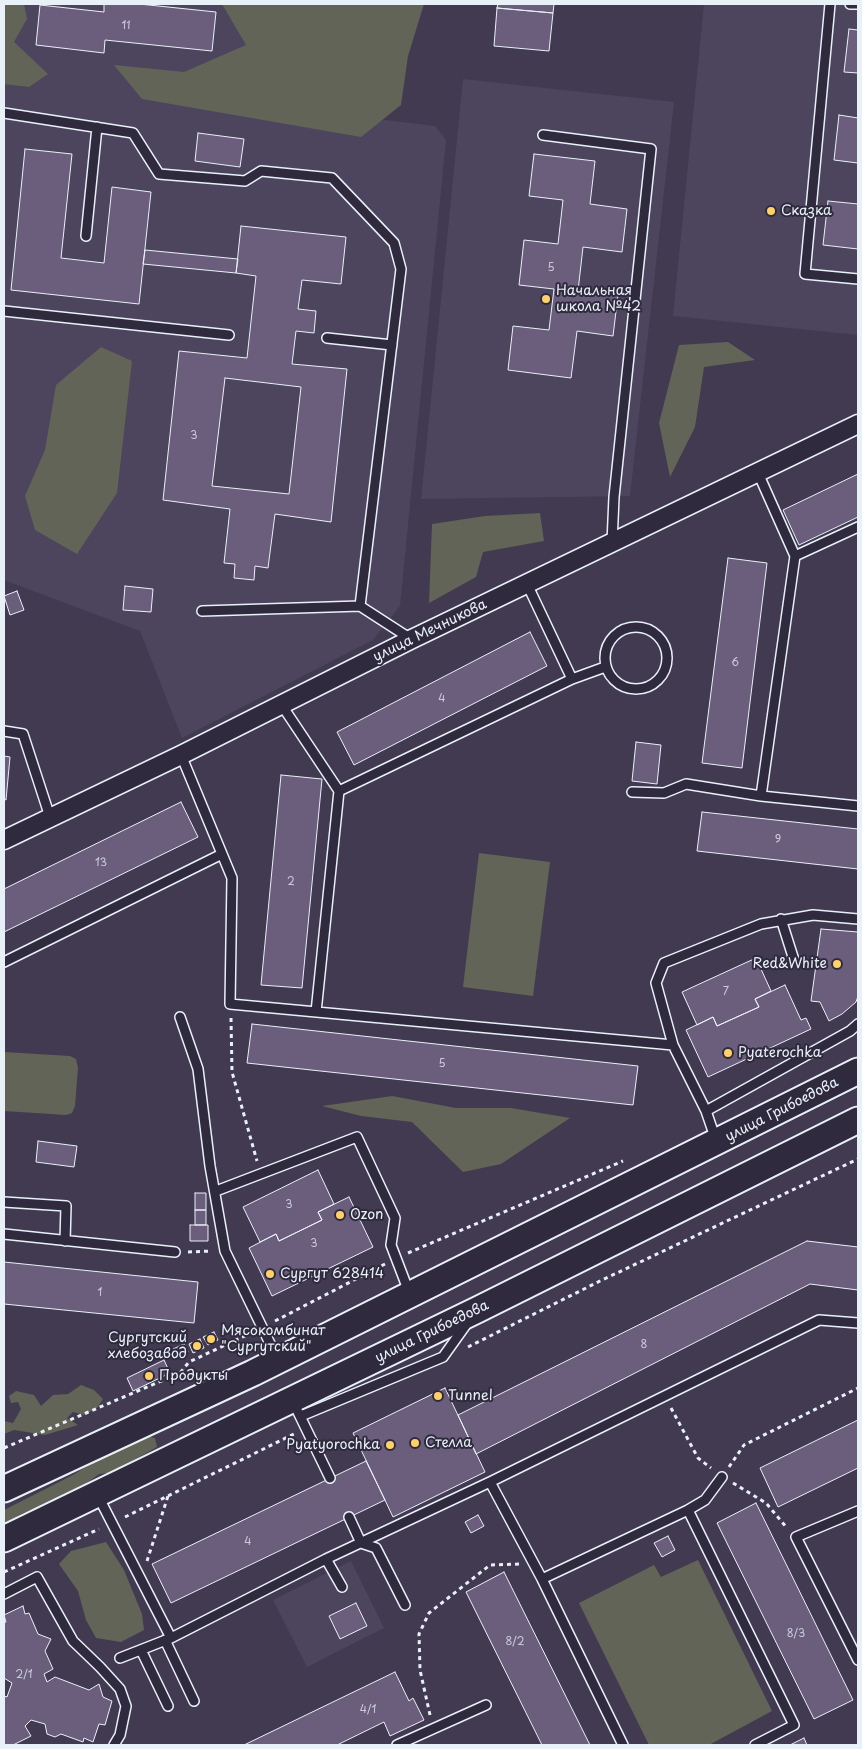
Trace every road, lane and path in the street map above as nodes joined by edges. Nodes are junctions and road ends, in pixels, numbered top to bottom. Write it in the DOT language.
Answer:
graph roads {
  1 [pos="830,4"];
  2 [pos="850,4"];
  3 [pos="858,4"];
  4 [pos="4,113"];
  5 [pos="97,127"];
  6 [pos="543,135"];
  7 [pos="86,236"];
  8 [pos="858,279"];
  9 [pos="4,312"];
  10 [pos="229,335"];
  11 [pos="327,338"];
  12 [pos="392,345"];
  13 [pos="858,424"];
  14 [pos="758,473"];
  15 [pos="858,527"];
  16 [pos="612,543"];
  17 [pos="795,556"];
  18 [pos="527,584"];
  19 [pos="360,606"];
  20 [pos="202,611"];
  21 [pos="412,640"];
  22 [pos="605,666"];
  23 [pos="572,678"];
  24 [pos="281,703"];
  25 [pos="4,730"];
  26 [pos="181,755"];
  27 [pos="339,791"];
  28 [pos="632,792"];
  29 [pos="762,796"];
  30 [pos="858,806"];
  31 [pos="50,817"];
  32 [pos="4,840"];
  33 [pos="222,854"];
  34 [pos="781,919"];
  35 [pos="858,919"];
  36 [pos="794,960"];
  37 [pos="4,962"];
  38 [pos="230,1004"];
  39 [pos="316,1012"];
  40 [pos="180,1017"];
  41 [pos="858,1024"];
  42 [pos="673,1044"];
  43 [pos="858,1071"];
  44 [pos="706,1111"];
  45 [pos="858,1120"];
  46 [pos="717,1142"];
  47 [pos="629,1158"];
  48 [pos="858,1159"];
  49 [pos="260,1174"];
  50 [pos="216,1191"];
  51 [pos="4,1202"];
  52 [pos="4,1234"];
  53 [pos="65,1241"];
  54 [pos="225,1251"];
  55 [pos="175,1252"];
  56 [pos="395,1258"];
  57 [pos="410,1294"];
  58 [pos="858,1323"];
  59 [pos="262,1328"];
  60 [pos="466,1348"];
  61 [pos="278,1360"];
  62 [pos="858,1388"];
  63 [pos="296,1408"];
  64 [pos="306,1429"];
  65 [pos="4,1448"];
  66 [pos="722,1477"];
  67 [pos="330,1478"];
  68 [pos="490,1482"];
  69 [pos="5,1486"];
  70 [pos="96,1494"];
  71 [pos="168,1495"];
  72 [pos="688,1510"];
  73 [pos="858,1511"];
  74 [pos="348,1517"];
  75 [pos="111,1524"];
  76 [pos="4,1539"];
  77 [pos="361,1543"];
  78 [pos="326,1559"];
  79 [pos="534,1563"];
  80 [pos="4,1572"];
  81 [pos="542,1578"];
  82 [pos="141,1580"];
  83 [pos="342,1587"];
  84 [pos="4,1594"];
  85 [pos="405,1605"];
  86 [pos="168,1639"];
  87 [pos="141,1650"];
  88 [pos="120,1658"];
  89 [pos="858,1660"];
  90 [pos="194,1701"];
  91 [pos="486,1705"];
  92 [pos="168,1706"];
  93 [pos="433,1729"];
  94 [pos="114,1745"];
  95 [pos="397,1745"];
  96 [pos="622,1745"];
  97 [pos="755,1745"];
  1 -- 8 [label="lane"];
  2 -- 3 [label="lane"];
  4 -- 5 [label="lane"];
  5 -- 7 [label="lane"];
  5 -- 12 [label="lane"];
  6 -- 16 [label="lane"];
  9 -- 10 [label="lane"];
  11 -- 12 [label="lane"];
  12 -- 19 [label="lane"];
  13 -- 14 [label="street, улица Мечникова"];
  14 -- 16 [label="street, улица Мечникова"];
  14 -- 17 [label="lane"];
  15 -- 17 [label="lane"];
  16 -- 18 [label="street, улица Мечникова"];
  17 -- 29 [label="lane"];
  18 -- 21 [label="street, улица Мечникова"];
  18 -- 23 [label="lane"];
  19 -- 20 [label="lane"];
  19 -- 21 [label="lane"];
  21 -- 24 [label="street, улица Мечникова"];
  22 -- 22 [label="lane"];
  22 -- 23 [label="lane"];
  23 -- 27 [label="lane"];
  24 -- 26 [label="street, улица Мечникова"];
  24 -- 27 [label="lane"];
  25 -- 31 [label="lane"];
  26 -- 31 [label="street, улица Мечникова"];
  26 -- 33 [label="lane"];
  27 -- 39 [label="lane"];
  28 -- 29 [label="lane"];
  29 -- 30 [label="lane"];
  31 -- 32 [label="street, улица Мечникова"];
  33 -- 37 [label="lane"];
  33 -- 38 [label="lane"];
  34 -- 35 [label="lane"];
  34 -- 36 [label="lane"];
  34 -- 42 [label="lane"];
  38 -- 39 [label="lane"];
  38 -- 49 [label="path"];
  39 -- 42 [label="lane"];
  40 -- 50 [label="lane"];
  41 -- 44 [label="lane"];
  42 -- 44 [label="lane"];
  43 -- 46 [label="main road, улица Грибоедова"];
  44 -- 46 [label="lane"];
  45 -- 63 [label="main road, улица Грибоедова"];
  46 -- 57 [label="main road, улица Грибоедова"];
  47 -- 56 [label="path"];
  48 -- 60 [label="path"];
  49 -- 50 [label="lane"];
  49 -- 56 [label="lane"];
  50 -- 54 [label="lane"];
  51 -- 53 [label="lane"];
  52 -- 53 [label="lane"];
  53 -- 55 [label="lane"];
  54 -- 55 [label="path"];
  54 -- 59 [label="lane"];
  56 -- 57 [label="lane"];
  56 -- 59 [label="path"];
  57 -- 61 [label="main road, улица Грибоедова"];
  58 -- 68 [label="lane"];
  59 -- 61 [label="lane"];
  59 -- 65 [label="path"];
  61 -- 69 [label="main road, улица Грибоедова"];
  62 -- 66 [label="path"];
  63 -- 64 [label="lane"];
  63 -- 70 [label="main road, улица Грибоедова"];
  64 -- 67 [label="lane"];
  64 -- 71 [label="path"];
  66 -- 72 [label="lane"];
  68 -- 77 [label="lane"];
  68 -- 79 [label="lane"];
  70 -- 75 [label="lane"];
  70 -- 76 [label="main road, улица Грибоедова"];
  71 -- 75 [label="path"];
  71 -- 82 [label="path"];
  72 -- 81 [label="lane"];
  72 -- 97 [label="lane"];
  73 -- 89 [label="lane"];
  74 -- 77 [label="lane"];
  75 -- 80 [label="path"];
  75 -- 82 [label="lane"];
  77 -- 78 [label="lane"];
  77 -- 85 [label="lane"];
  78 -- 83 [label="lane"];
  78 -- 86 [label="lane"];
  79 -- 81 [label="lane"];
  79 -- 93 [label="path"];
  81 -- 96 [label="lane"];
  82 -- 86 [label="lane"];
  84 -- 94 [label="lane"];
  86 -- 87 [label="lane"];
  86 -- 90 [label="lane"];
  87 -- 88 [label="lane"];
  87 -- 92 [label="lane"];
  91 -- 93 [label="lane"];
  93 -- 95 [label="lane"];
}
